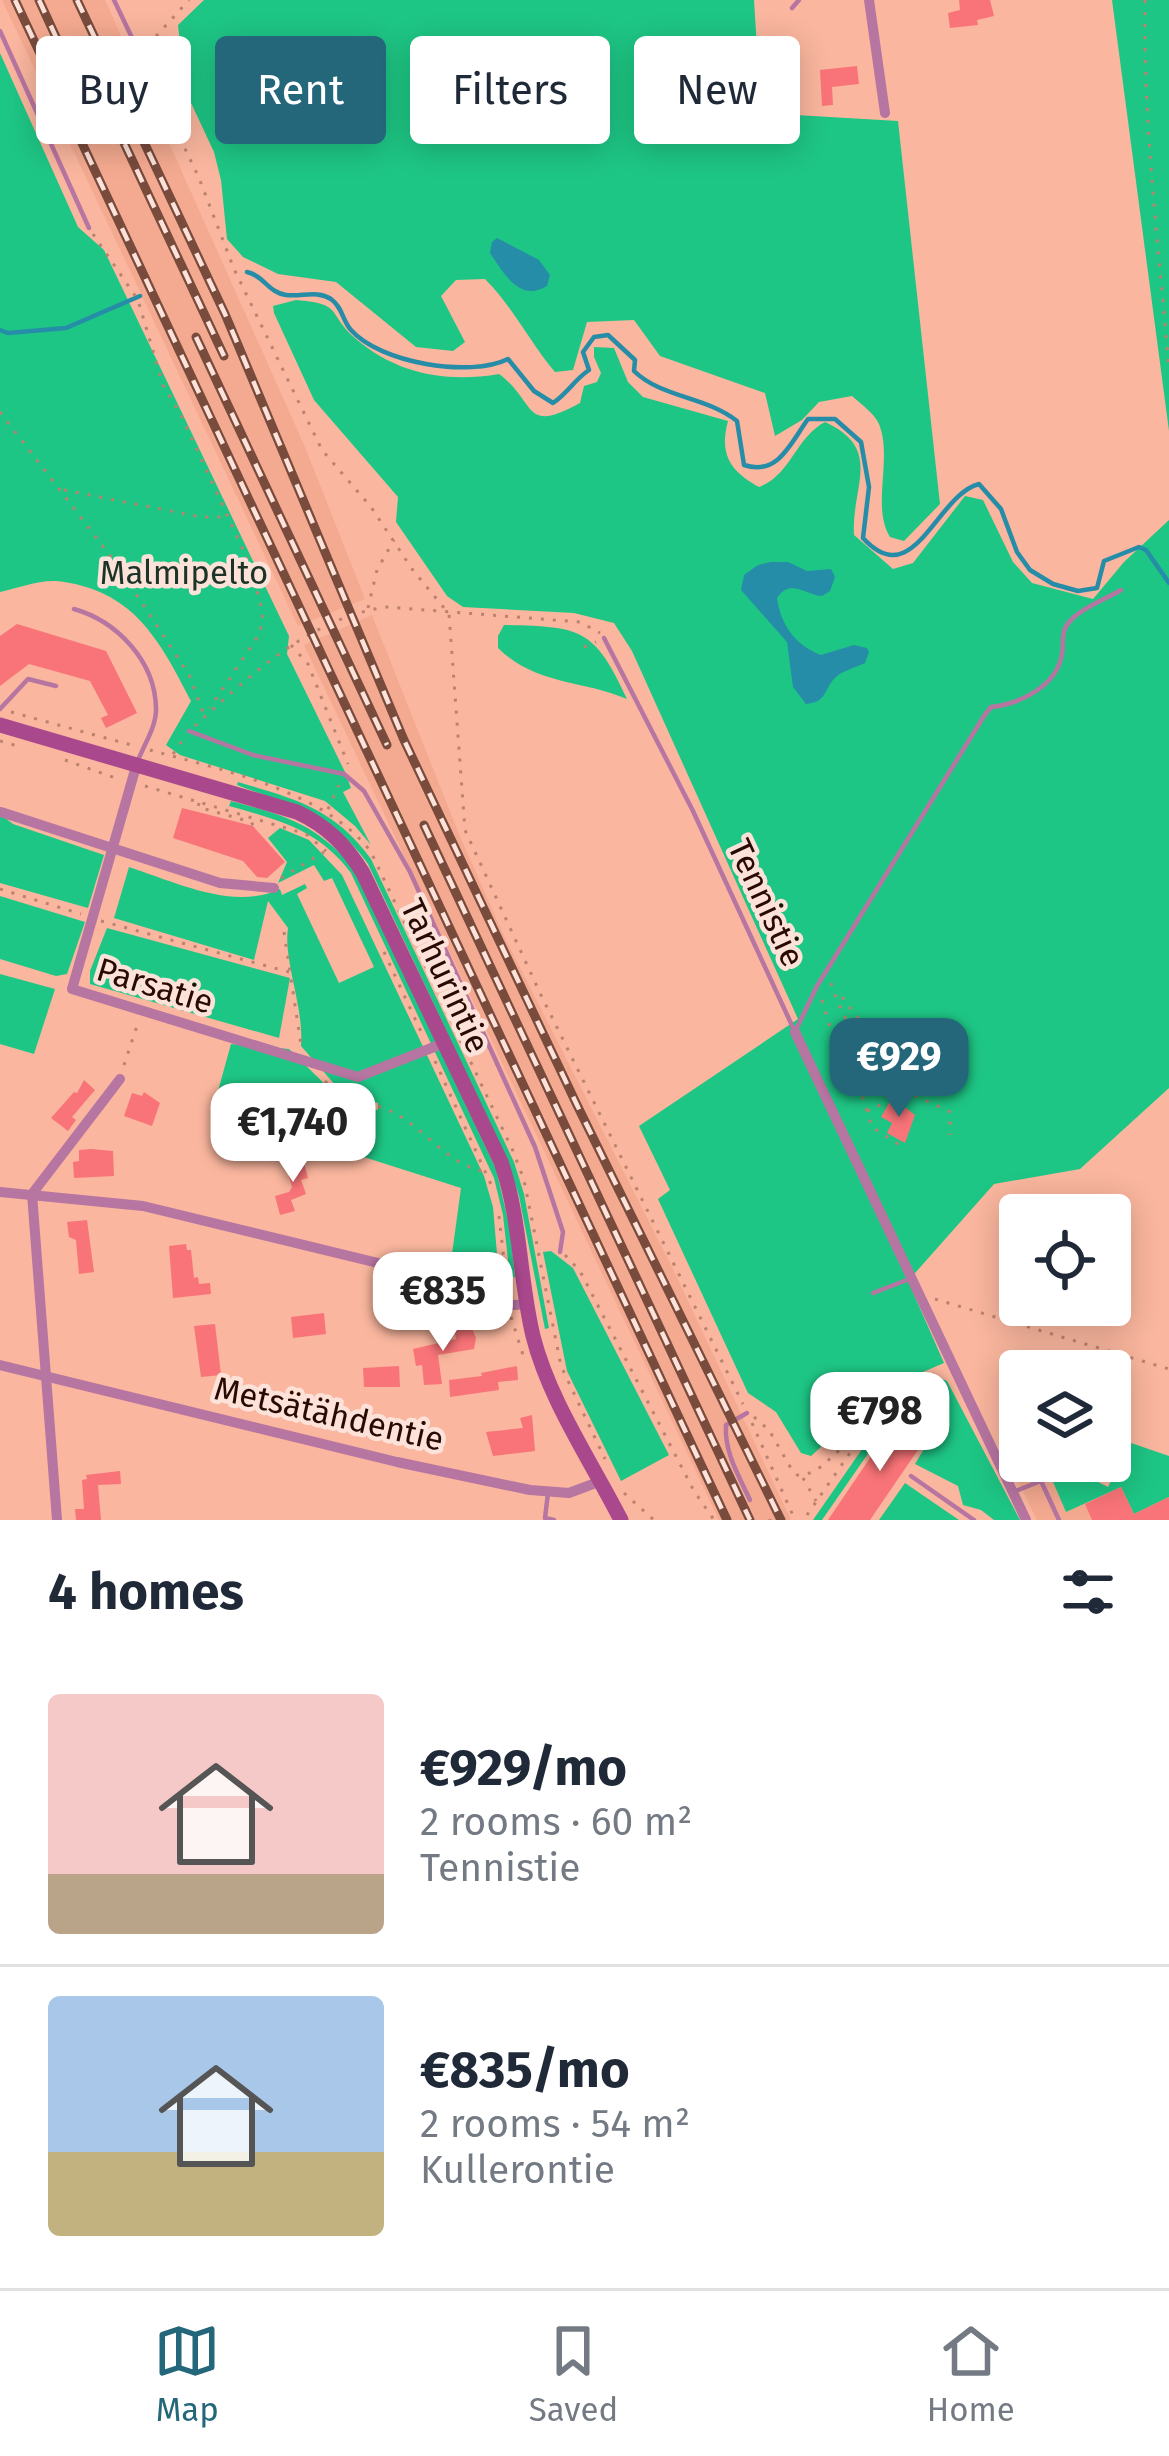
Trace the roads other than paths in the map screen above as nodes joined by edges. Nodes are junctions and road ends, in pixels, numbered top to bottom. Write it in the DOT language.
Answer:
graph roads {
  1 [pos="114,0"];
  2 [pos="799,0"];
  3 [pos="868,0"];
  4 [pos="792,8"];
  5 [pos="0,31"];
  6 [pos="131,36"];
  7 [pos="885,113"];
  8 [pos="89,228"];
  9 [pos="1121,590"];
  10 [pos="74,608"];
  11 [pos="604,638"];
  12 [pos="56,686"];
  13 [pos="0,709"];
  14 [pos="0,725"];
  15 [pos="189,731"];
  16 [pos="140,756"];
  17 [pos="1,812"];
  18 [pos="114,848"];
  19 [pos="274,888"];
  20 [pos="795,1032"];
  21 [pos="437,1046"];
  22 [pos="120,1078"];
  23 [pos="0,1192"];
  24 [pos="32,1194"];
  25 [pos="560,1252"];
  26 [pos="912,1278"];
  27 [pos="873,1293"];
  28 [pos="518,1305"];
  29 [pos="0,1365"];
  30 [pos="46,1378"];
  31 [pos="747,1413"];
  32 [pos="606,1476"];
  33 [pos="911,1476"];
  34 [pos="1012,1492"];
  35 [pos="548,1493"];
  36 [pos="750,1500"];
  37 [pos="57,1520"];
  38 [pos="554,1520"];
  39 [pos="621,1520"];
  40 [pos="974,1520"];
  41 [pos="1026,1520"];
  42 [pos="1059,1520"];
  1 -- 6 [label="lane"];
  2 -- 4 [label="lane"];
  3 -- 7 [label="street"];
  5 -- 8 [label="lane"];
  9 -- 20 [label="lane"];
  10 -- 16 [label="lane"];
  11 -- 20 [label="lane, Tennistie"];
  12 -- 13 [label="lane"];
  14 -- 16 [label="street, Tarhurintie"];
  15 -- 25 [label="lane"];
  16 -- 18 [label="street, Parsatie"];
  16 -- 21 [label="street, Tarhurintie"];
  17 -- 18 [label="street"];
  18 -- 19 [label="street"];
  18 -- 21 [label="street, Parsatie"];
  20 -- 26 [label="street, Tennistie"];
  21 -- 28 [label="street, Tarhurintie"];
  22 -- 24 [label="street"];
  23 -- 24 [label="street"];
  24 -- 28 [label="street"];
  24 -- 30 [label="street"];
  26 -- 27 [label="lane"];
  26 -- 34 [label="street, Tennistie"];
  28 -- 32 [label="street, Tarhurintie"];
  29 -- 30 [label="street, Metsätähdentie"];
  30 -- 35 [label="street, Metsätähdentie"];
  30 -- 37 [label="street"];
  31 -- 36 [label="lane"];
  32 -- 35 [label="street, Metsätähdentie"];
  32 -- 39 [label="street"];
  33 -- 40 [label="lane"];
  34 -- 41 [label="street, Tennistie"];
  34 -- 42 [label="lane"];
  35 -- 38 [label="lane"];
}
